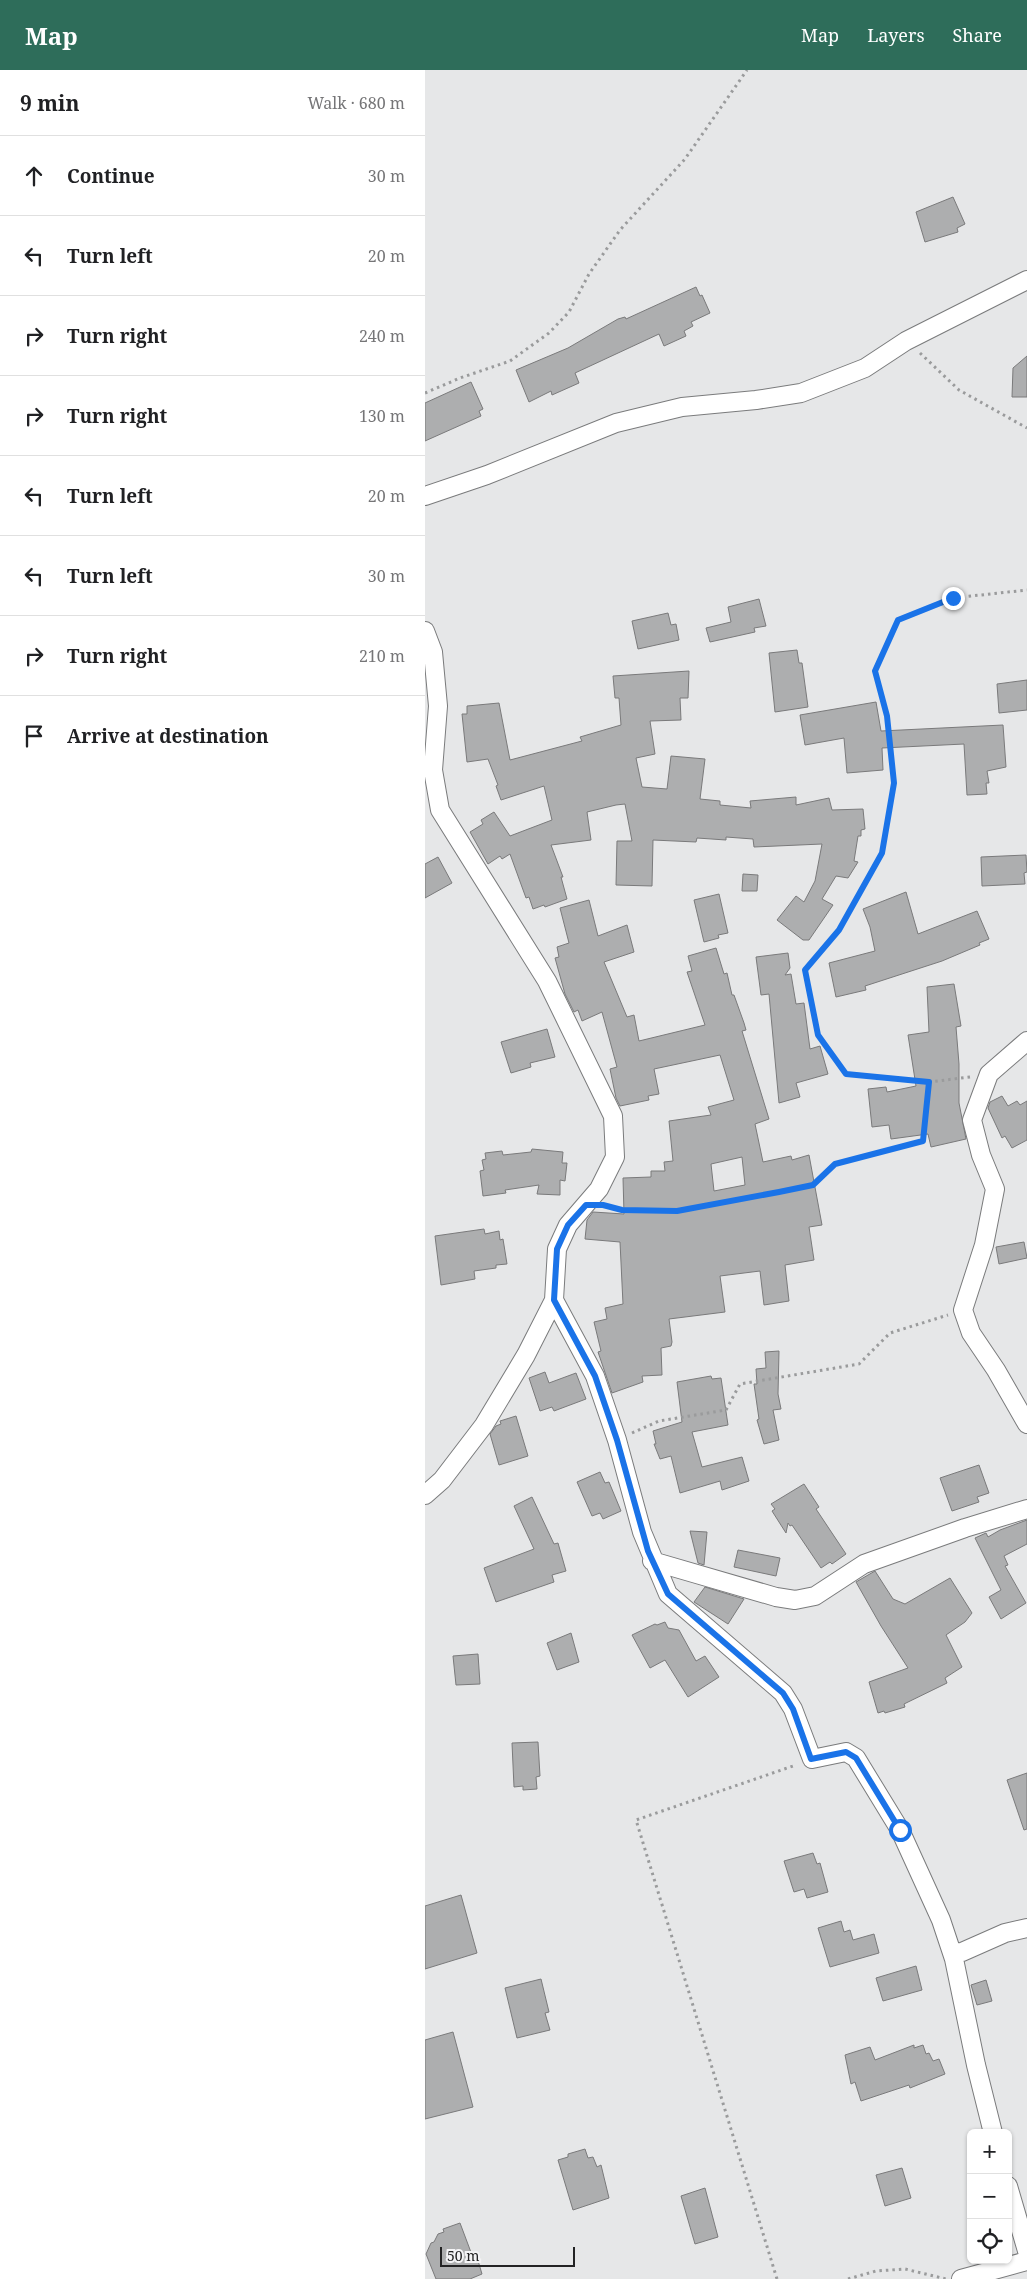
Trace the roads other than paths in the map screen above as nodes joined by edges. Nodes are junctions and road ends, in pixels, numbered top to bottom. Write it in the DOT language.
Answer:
graph roads {
  1 [pos="1027,280"];
  2 [pos="425,496"];
  3 [pos="425,631"];
  4 [pos="1027,1041"];
  5 [pos="554,1300"];
  6 [pos="1027,1424"];
  7 [pos="425,1495"];
  8 [pos="1027,1509"];
  9 [pos="652,1561"];
  10 [pos="1027,1928"];
  11 [pos="952,1953"];
  12 [pos="992,2129"];
  13 [pos="1012,2200"];
  14 [pos="1027,2251"];
  15 [pos="1027,2262"];
  16 [pos="961,2279"];
  1 -- 2 [label="street"];
  3 -- 5 [label="street"];
  4 -- 6 [label="street"];
  5 -- 7 [label="street"];
  5 -- 9 [label="street"];
  8 -- 9 [label="street"];
  9 -- 11 [label="street"];
  10 -- 11 [label="street"];
  11 -- 12 [label="street"];
  13 -- 14 [label="street"];
  15 -- 16 [label="street"];
}
